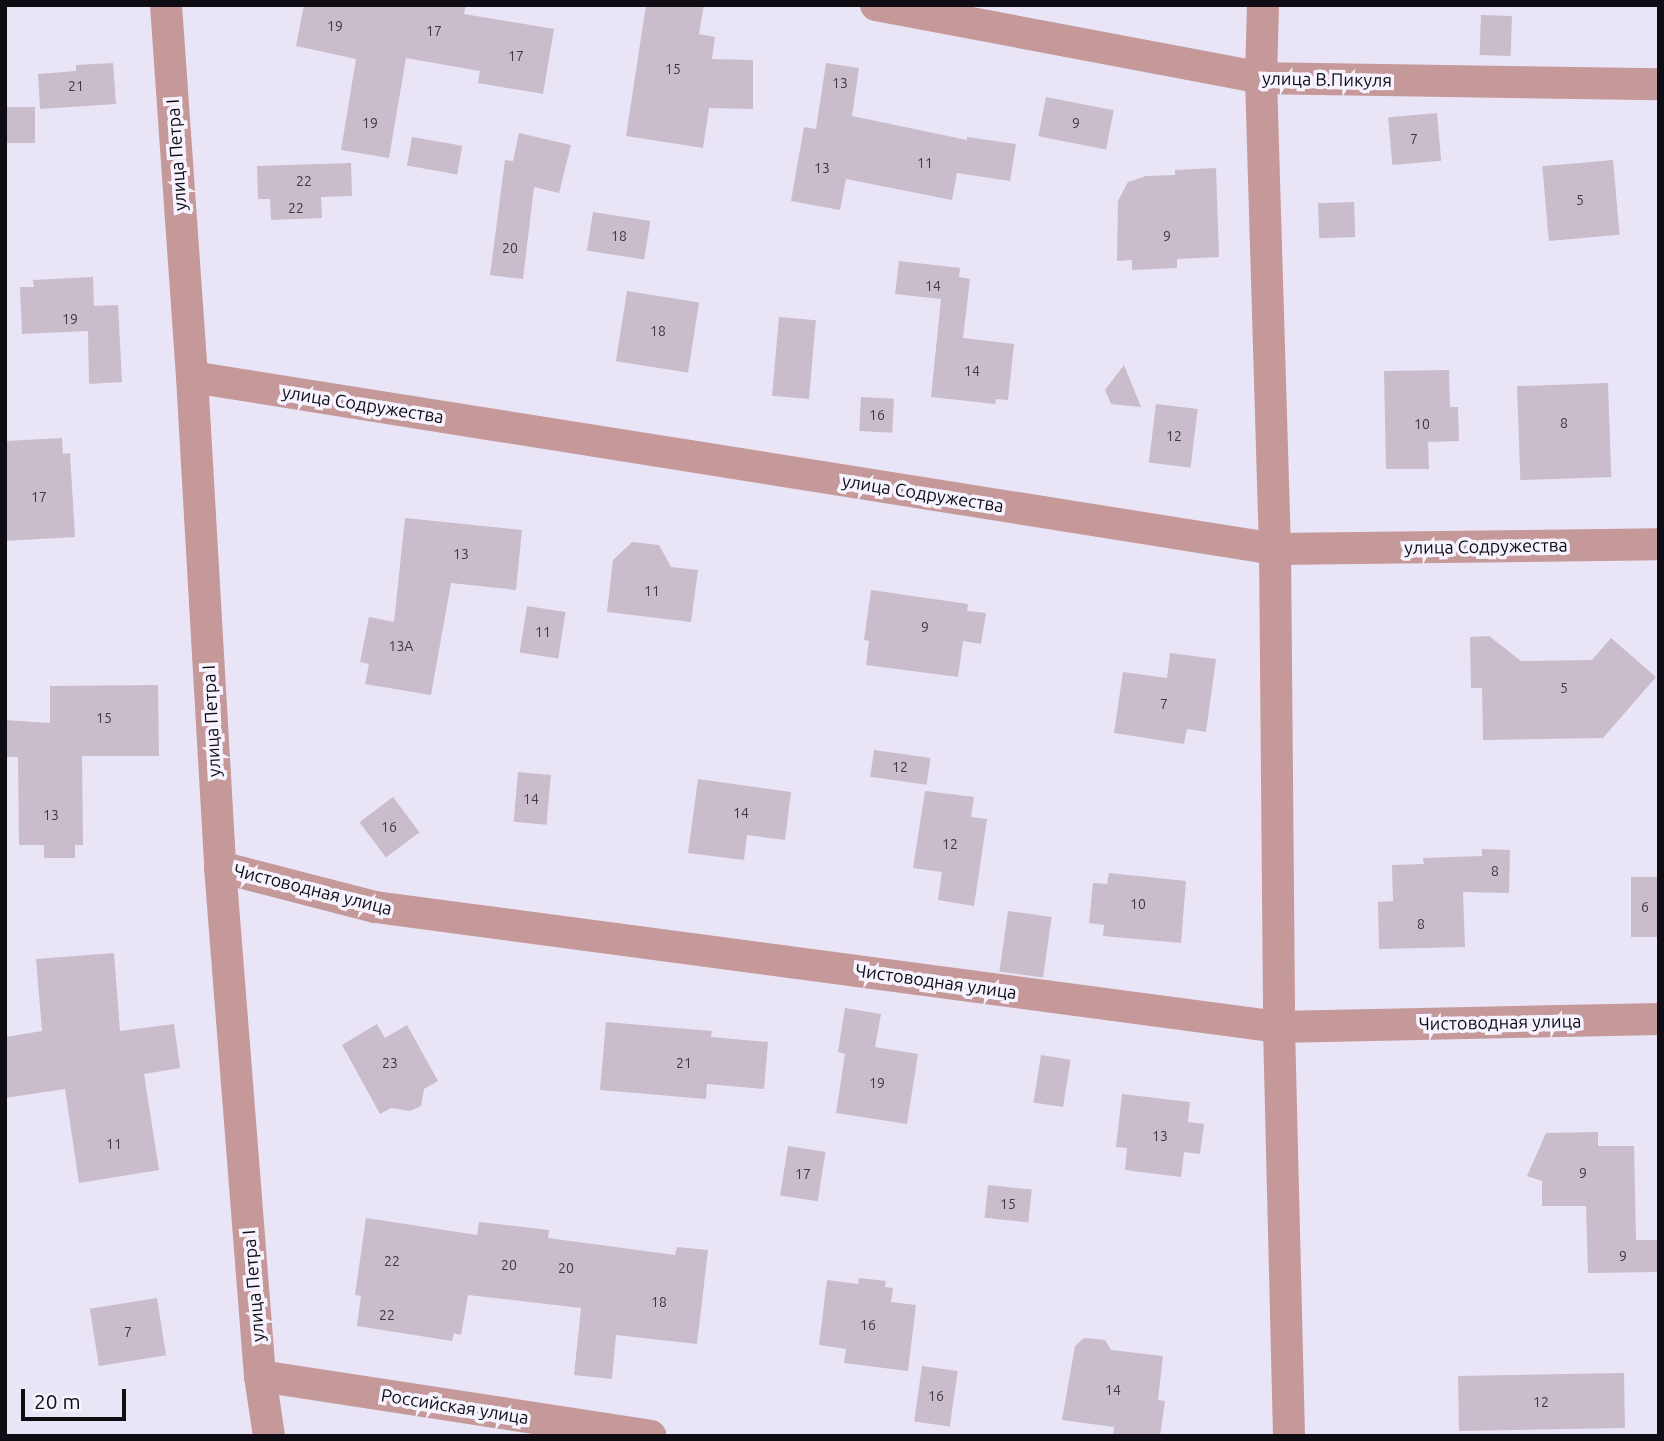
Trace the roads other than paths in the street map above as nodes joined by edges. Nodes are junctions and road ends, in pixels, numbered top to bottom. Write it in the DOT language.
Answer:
graph roads {
  1 [pos="166,5"];
  2 [pos="876,5"];
  3 [pos="1264,5"];
  4 [pos="1261,78"];
  5 [pos="1659,84"];
  6 [pos="192,377"];
  7 [pos="1659,544"];
  8 [pos="1275,549"];
  9 [pos="220,867"];
  10 [pos="1659,1019"];
  11 [pos="1279,1027"];
  12 [pos="260,1376"];
  13 [pos="269,1436"];
  14 [pos="650,1436"];
  15 [pos="1289,1436"];
  1 -- 6 [label="street, улица Петра I"];
  2 -- 4 [label="street, улица В.Пикуля"];
  3 -- 4 [label="street"];
  4 -- 5 [label="street, улица В.Пикуля"];
  4 -- 8 [label="street"];
  6 -- 8 [label="street, улица Содружества"];
  6 -- 9 [label="street, улица Петра I"];
  7 -- 8 [label="street, улица Содружества"];
  8 -- 11 [label="street"];
  9 -- 11 [label="street, Чистоводная улица"];
  9 -- 12 [label="street, улица Петра I"];
  10 -- 11 [label="street, Чистоводная улица"];
  11 -- 15 [label="street"];
  12 -- 13 [label="street, улица Петра I"];
  12 -- 14 [label="street, Российская улица"];
}
